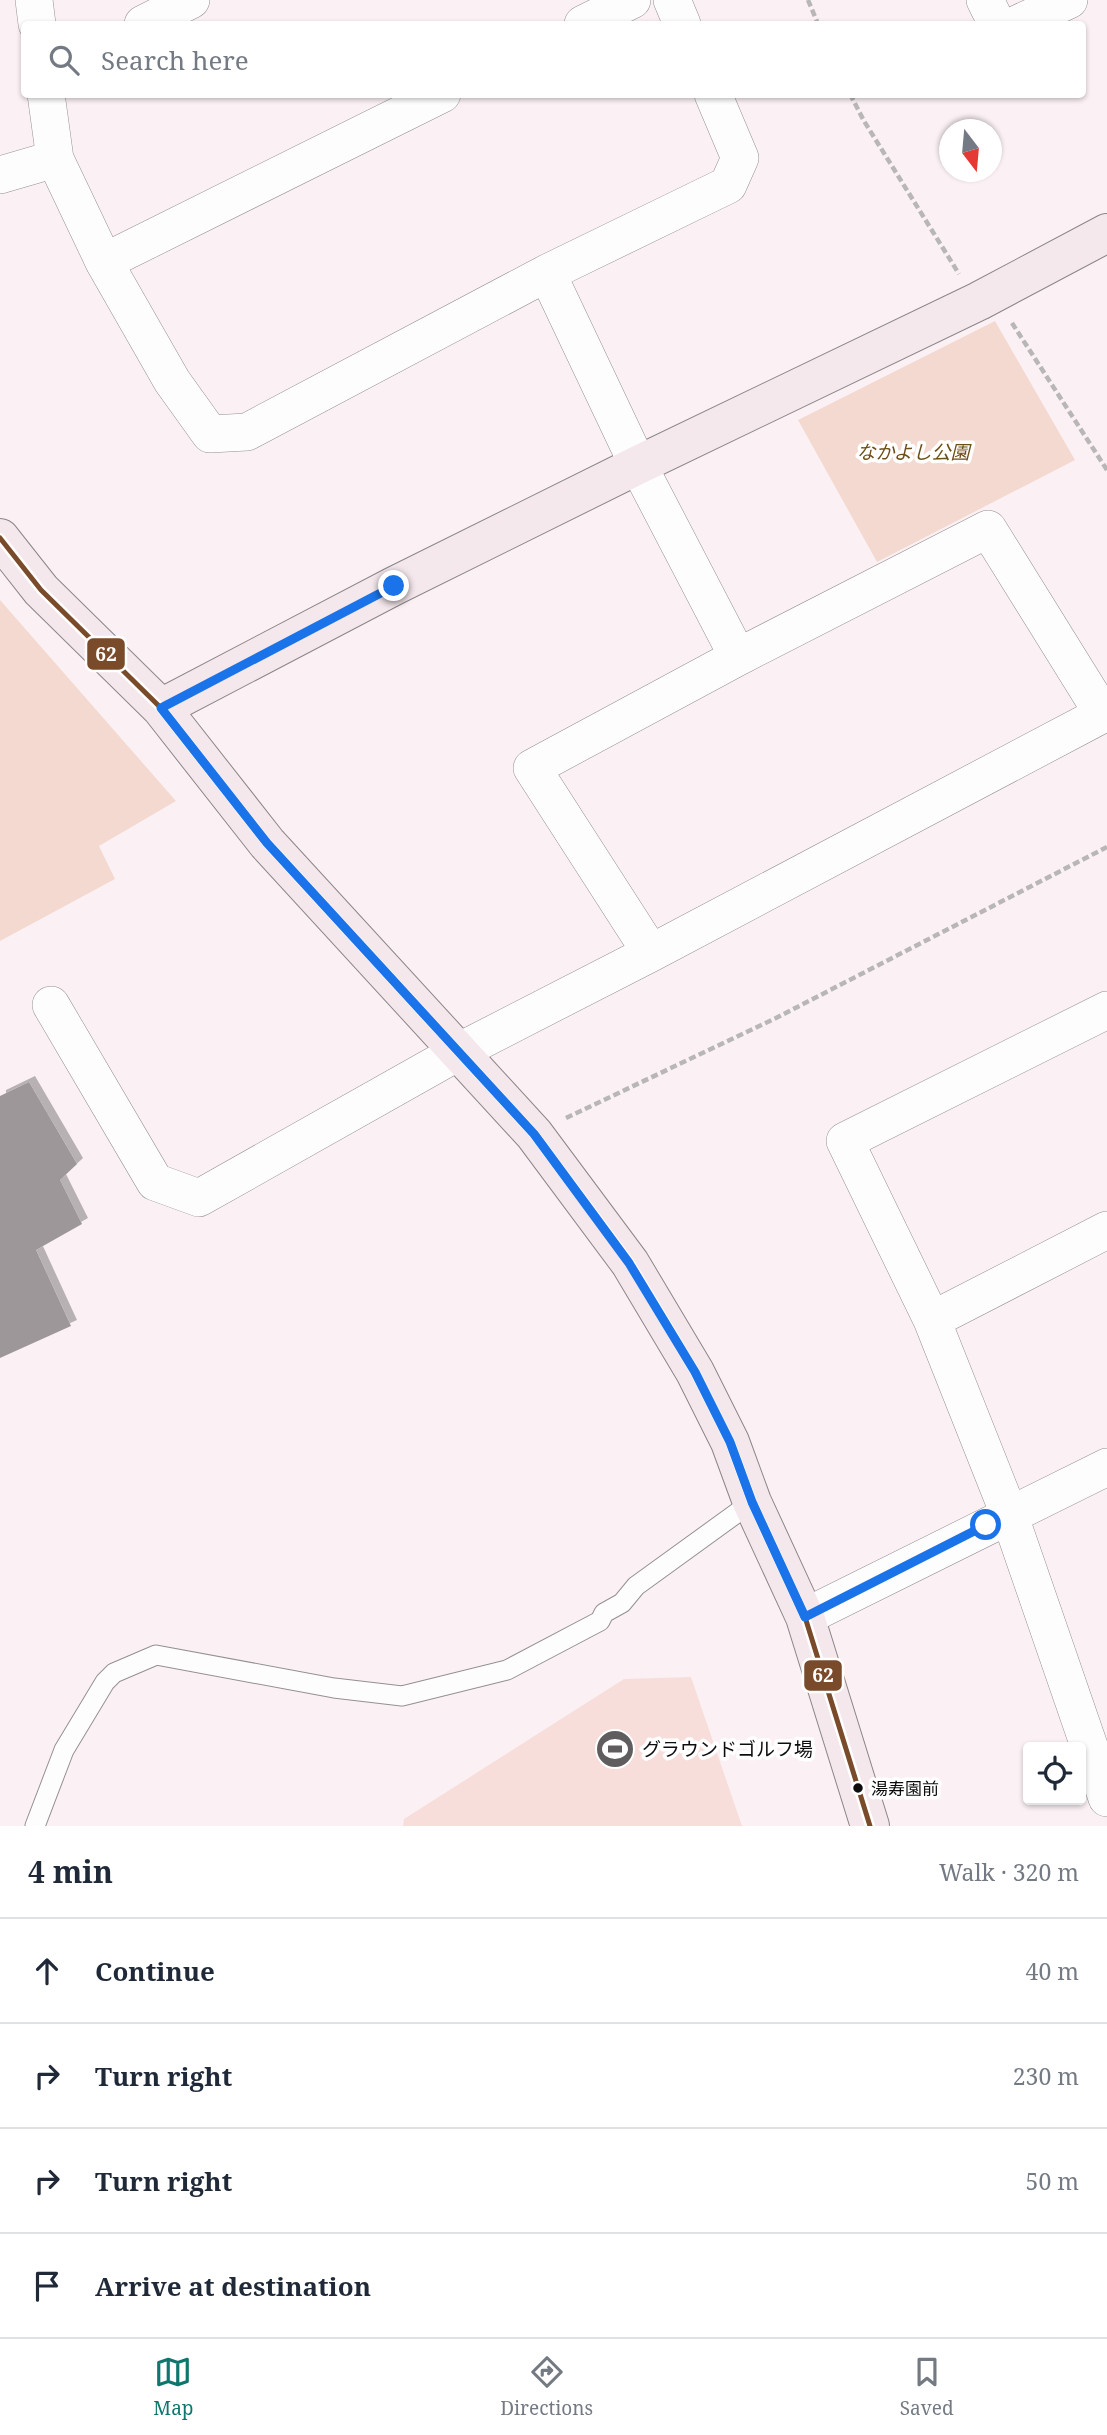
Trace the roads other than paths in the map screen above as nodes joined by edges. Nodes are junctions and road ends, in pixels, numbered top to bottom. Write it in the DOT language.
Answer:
graph roads {
  1 [pos="34,0"];
  2 [pos="191,0"];
  3 [pos="632,0"];
  4 [pos="672,0"];
  5 [pos="985,0"];
  6 [pos="1069,0"];
  7 [pos="37,21"];
  8 [pos="149,21"];
  9 [pos="589,21"];
  10 [pos="681,21"];
  11 [pos="996,21"];
  12 [pos="1024,21"];
  13 [pos="47,98"];
  14 [pos="434,98"];
  15 [pos="715,98"];
  16 [pos="55,159"];
  17 [pos="0,175"];
  18 [pos="1107,233"];
  19 [pos="104,262"];
  20 [pos="547,273"];
  21 [pos="638,465"];
  22 [pos="0,538"];
  23 [pos="738,657"];
  24 [pos="161,708"];
  25 [pos="651,953"];
  26 [pos="51,1005"];
  27 [pos="1107,1010"];
  28 [pos="460,1051"];
  29 [pos="1107,1230"];
  30 [pos="932,1320"];
  31 [pos="1107,1466"];
  32 [pos="752,1502"];
  33 [pos="1009,1514"];
  34 [pos="805,1617"];
  35 [pos="1107,1798"];
  36 [pos="35,1826"];
  37 [pos="870,1826"];
  1 -- 7 [label="street"];
  2 -- 8 [label="street"];
  3 -- 9 [label="street"];
  4 -- 10 [label="street"];
  5 -- 11 [label="street"];
  6 -- 12 [label="street"];
  13 -- 16 [label="street"];
  14 -- 19 [label="street"];
  15 -- 20 [label="street"];
  16 -- 17 [label="street"];
  16 -- 19 [label="street"];
  18 -- 21 [label="main road"];
  19 -- 20 [label="street"];
  20 -- 21 [label="street"];
  21 -- 23 [label="street"];
  21 -- 24 [label="main road"];
  22 -- 24 [label="main road"];
  23 -- 25 [label="street"];
  23 -- 25 [label="street"];
  24 -- 28 [label="main road"];
  25 -- 28 [label="street"];
  26 -- 28 [label="street"];
  27 -- 30 [label="street"];
  28 -- 32 [label="main road"];
  29 -- 30 [label="street"];
  30 -- 33 [label="street"];
  31 -- 33 [label="street"];
  32 -- 34 [label="main road"];
  32 -- 36 [label="lane"];
  33 -- 34 [label="street"];
  33 -- 35 [label="street"];
  34 -- 37 [label="main road"];
}
